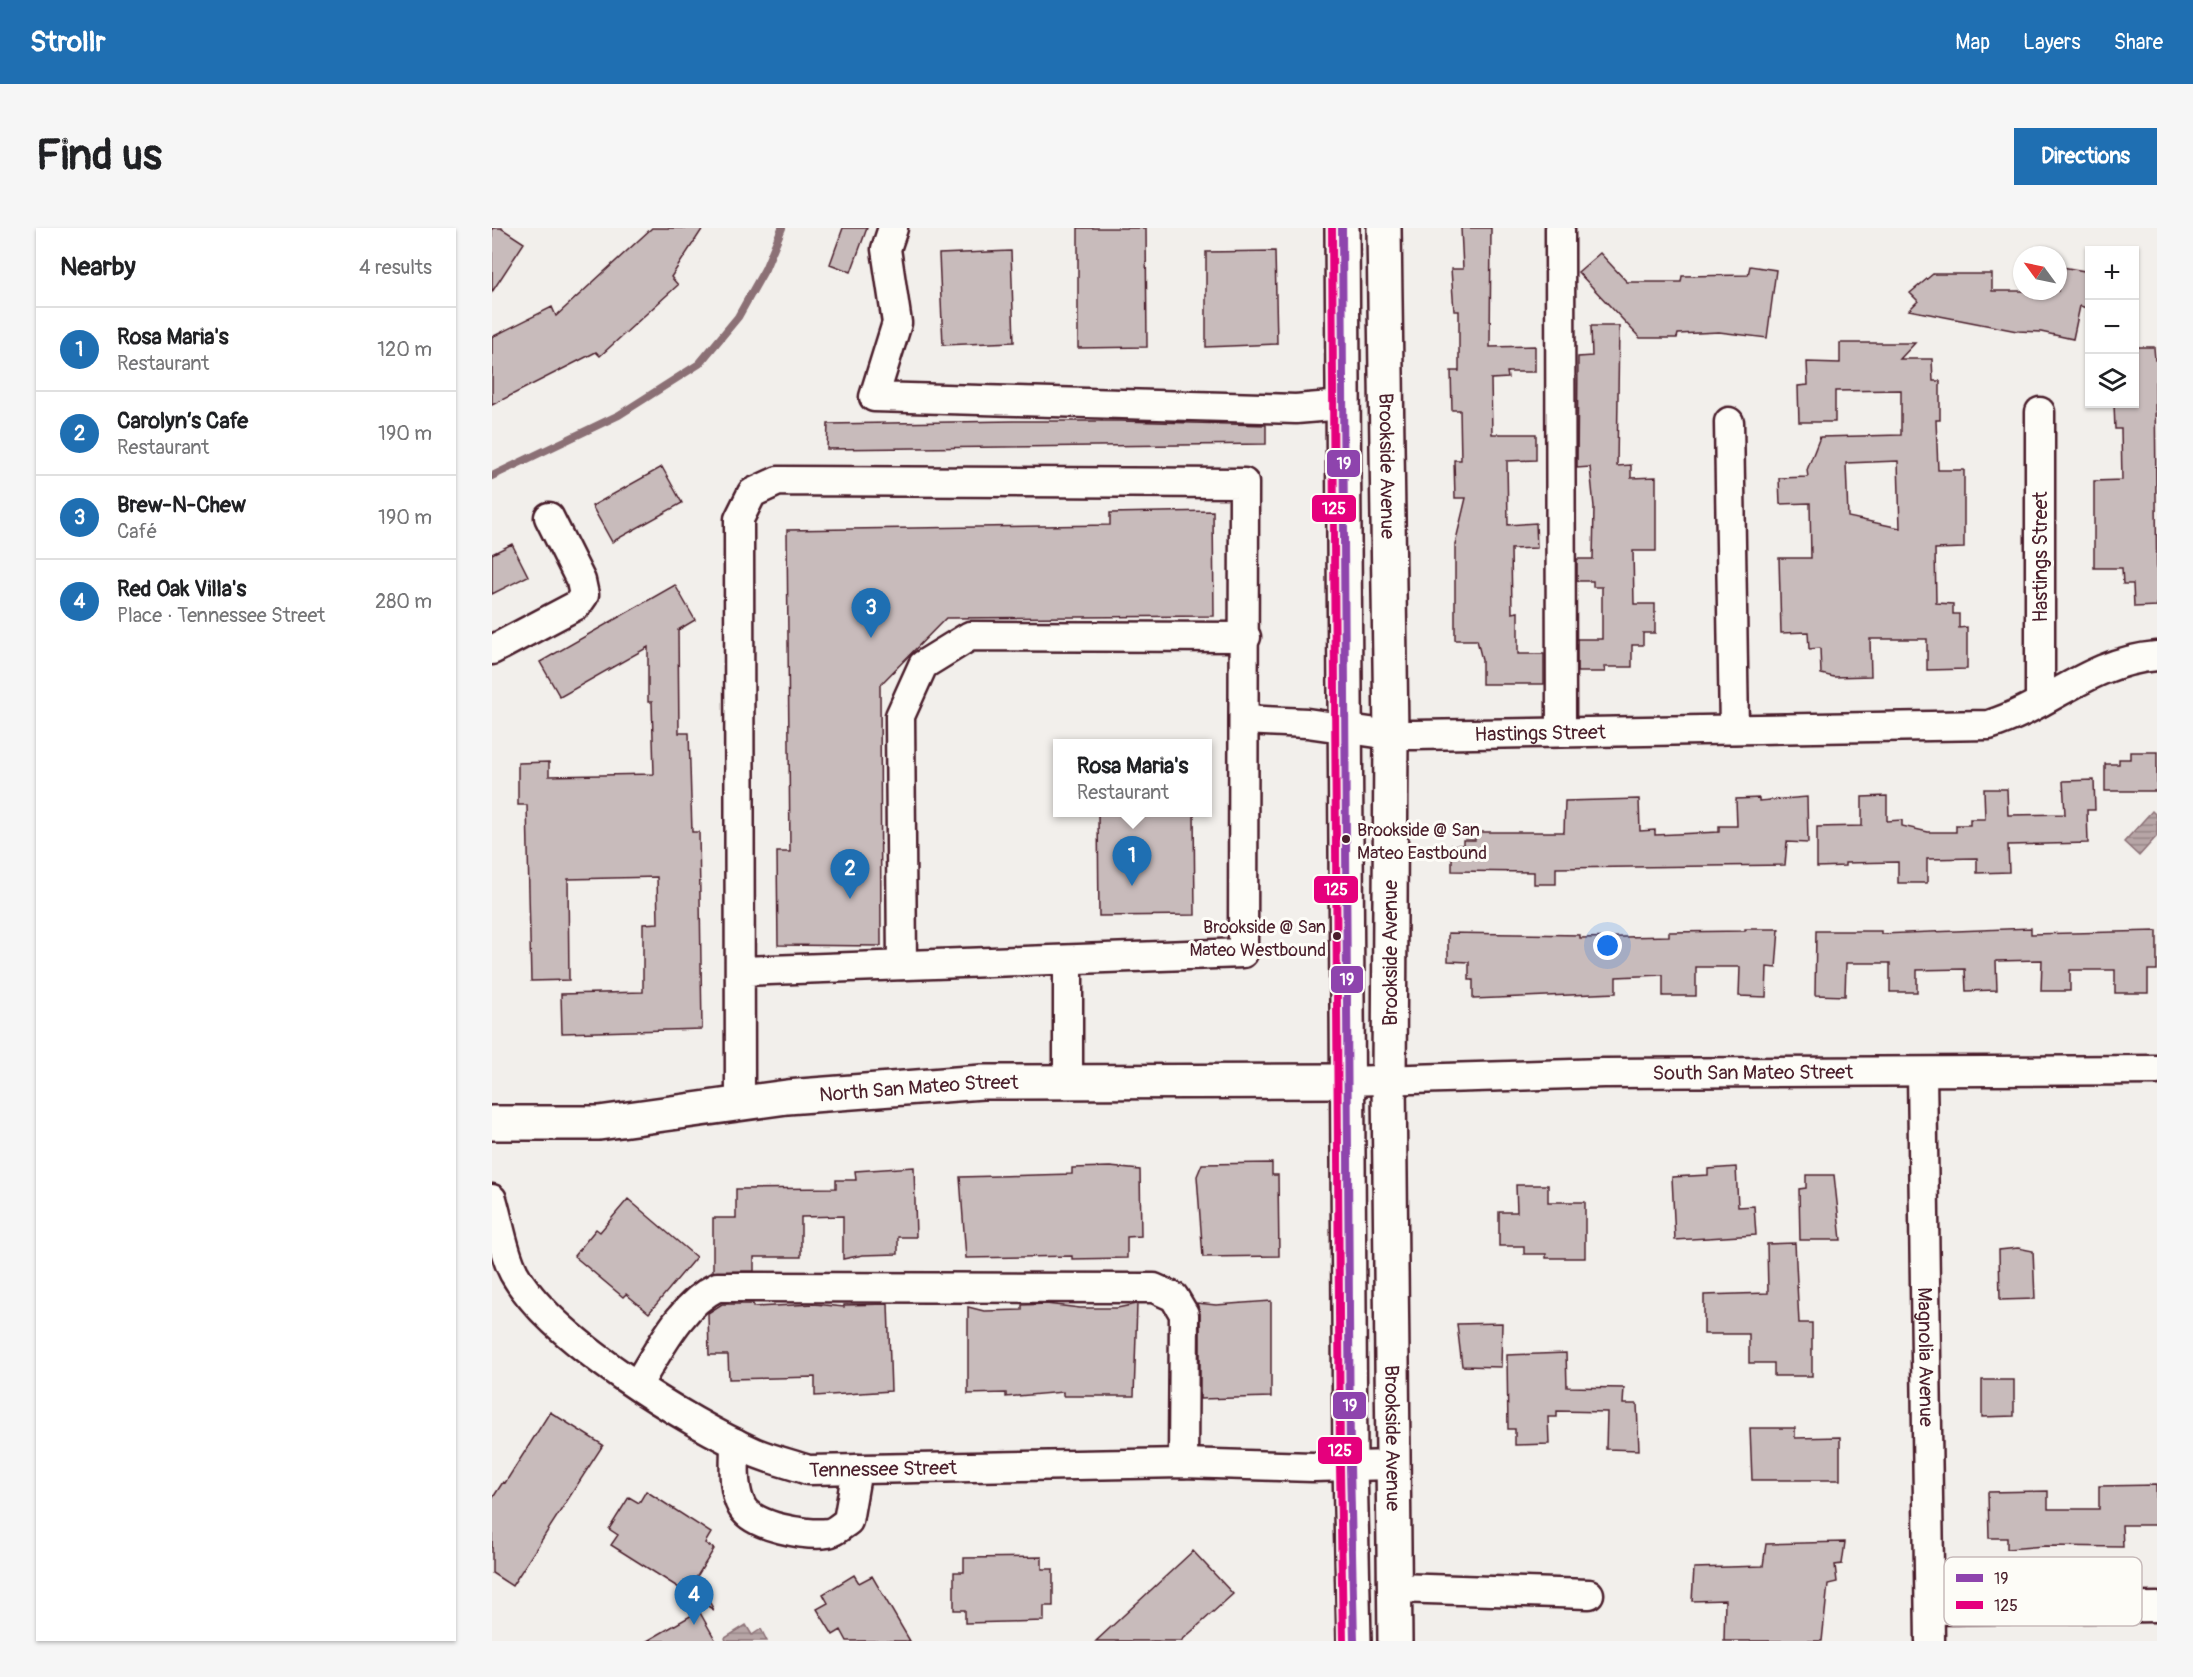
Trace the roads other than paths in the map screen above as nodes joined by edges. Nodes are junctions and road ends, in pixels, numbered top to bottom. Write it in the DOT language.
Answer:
graph roads {
  1 [pos="893,228"];
  2 [pos="1342,228"];
  3 [pos="1384,228"];
  4 [pos="1560,228"];
  5 [pos="1343,405"];
  6 [pos="2040,412"];
  7 [pos="1729,422"];
  8 [pos="549,517"];
  9 [pos="1246,637"];
  10 [pos="492,650"];
  11 [pos="2157,656"];
  12 [pos="2040,702"];
  13 [pos="1244,720"];
  14 [pos="1347,729"];
  15 [pos="1734,729"];
  16 [pos="1562,732"];
  17 [pos="1391,735"];
  18 [pos="1068,961"];
  19 [pos="902,965"];
  20 [pos="741,971"];
  21 [pos="2157,1070"];
  22 [pos="1922,1072"];
  23 [pos="1348,1081"];
  24 [pos="1389,1081"];
  25 [pos="1068,1082"];
  26 [pos="740,1104"];
  27 [pos="492,1123"];
  28 [pos="492,1199"];
  29 [pos="497,1236"];
  30 [pos="637,1385"];
  31 [pos="735,1443"];
  32 [pos="1183,1463"];
  33 [pos="1394,1465"];
  34 [pos="1350,1466"];
  35 [pos="857,1469"];
  36 [pos="1395,1588"];
  37 [pos="1589,1594"];
  38 [pos="2142,1607"];
  39 [pos="2157,1607"];
  40 [pos="1930,1610"];
  41 [pos="1944,1610"];
  42 [pos="1354,1641"];
  43 [pos="1395,1641"];
  44 [pos="1930,1641"];
  1 -- 5 [label="street"];
  2 -- 5 [label="main road"];
  3 -- 17 [label="main road, Brookside Avenue"];
  4 -- 16 [label="street"];
  5 -- 14 [label="main road"];
  6 -- 12 [label="street, Hastings Street"];
  7 -- 15 [label="street"];
  8 -- 10 [label="street"];
  9 -- 13 [label="street"];
  9 -- 19 [label="street"];
  9 -- 20 [label="street"];
  11 -- 12 [label="street, Hastings Street"];
  12 -- 15 [label="street, Hastings Street"];
  13 -- 14 [label="street, Hastings Street"];
  13 -- 18 [label="street"];
  14 -- 17 [label="street, Hastings Street"];
  14 -- 23 [label="main road"];
  15 -- 16 [label="street, Hastings Street"];
  16 -- 17 [label="street, Hastings Street"];
  17 -- 24 [label="main road, Brookside Avenue"];
  18 -- 19 [label="street"];
  18 -- 25 [label="street"];
  19 -- 20 [label="street"];
  20 -- 26 [label="street"];
  21 -- 22 [label="street, South San Mateo Street"];
  22 -- 24 [label="street, South San Mateo Street"];
  22 -- 40 [label="street, Magnolia Avenue"];
  23 -- 24 [label="street, South San Mateo Street"];
  23 -- 25 [label="main road, North San Mateo Street"];
  23 -- 34 [label="main road"];
  24 -- 33 [label="main road, Brookside Avenue"];
  25 -- 26 [label="main road, North San Mateo Street"];
  26 -- 27 [label="main road, North San Mateo Street"];
  28 -- 29 [label="street, Tennessee Street"];
  29 -- 30 [label="street, Tennessee Street"];
  30 -- 31 [label="street, Tennessee Street"];
  30 -- 32 [label="street"];
  31 -- 35 [label="street, Tennessee Street"];
  31 -- 35 [label="street"];
  32 -- 34 [label="street, Tennessee Street"];
  32 -- 35 [label="street, Tennessee Street"];
  33 -- 34 [label="street, Tennessee Street"];
  33 -- 36 [label="main road, Brookside Avenue"];
  34 -- 42 [label="main road"];
  36 -- 37 [label="street"];
  36 -- 43 [label="main road, Brookside Avenue"];
  38 -- 39 [label="street"];
  40 -- 41 [label="street"];
  40 -- 44 [label="street, Magnolia Avenue"];
}
